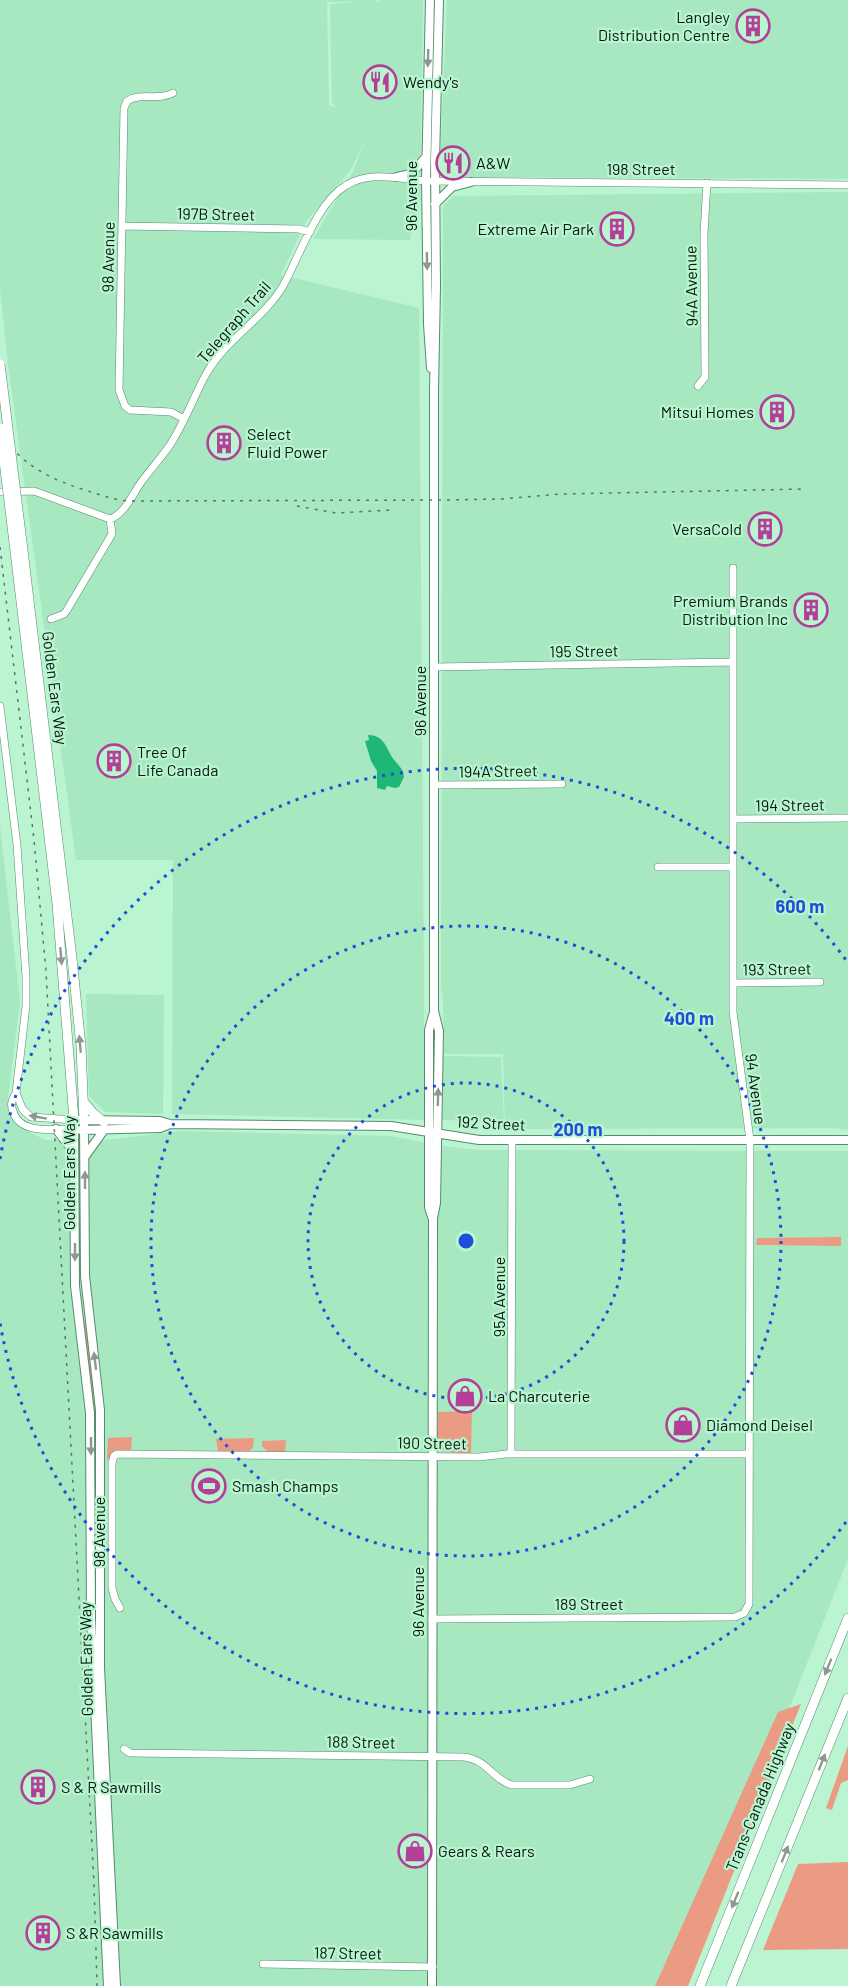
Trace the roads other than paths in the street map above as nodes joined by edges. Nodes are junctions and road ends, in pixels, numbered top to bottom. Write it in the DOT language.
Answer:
graph roads {
  1 [pos="430,0"];
  2 [pos="439,0"];
  3 [pos="172,93"];
  4 [pos="426,157"];
  5 [pos="397,177"];
  6 [pos="430,181"];
  7 [pos="471,182"];
  8 [pos="706,183"];
  9 [pos="848,185"];
  10 [pos="435,204"];
  11 [pos="122,226"];
  12 [pos="310,232"];
  13 [pos="0,364"];
  14 [pos="698,386"];
  15 [pos="434,391"];
  16 [pos="184,419"];
  17 [pos="0,428"];
  18 [pos="0,492"];
  19 [pos="110,519"];
  20 [pos="18,542"];
  21 [pos="733,568"];
  22 [pos="51,619"];
  23 [pos="733,662"];
  24 [pos="435,666"];
  25 [pos="0,706"];
  26 [pos="562,784"];
  27 [pos="435,785"];
  28 [pos="848,818"];
  29 [pos="733,819"];
  30 [pos="658,867"];
  31 [pos="733,867"];
  32 [pos="820,982"];
  33 [pos="733,983"];
  34 [pos="16,1093"];
  35 [pos="84,1102"];
  36 [pos="74,1125"];
  37 [pos="84,1125"];
  38 [pos="104,1126"];
  39 [pos="56,1129"];
  40 [pos="434,1134"];
  41 [pos="512,1140"];
  42 [pos="750,1140"];
  43 [pos="848,1140"];
  44 [pos="74,1152"];
  45 [pos="85,1155"];
  46 [pos="512,1454"];
  47 [pos="749,1454"];
  48 [pos="114,1455"];
  49 [pos="432,1456"];
  50 [pos="120,1608"];
  51 [pos="744,1613"];
  52 [pos="848,1618"];
  53 [pos="432,1619"];
  54 [pos="848,1696"];
  55 [pos="124,1749"];
  56 [pos="432,1757"];
  57 [pos="590,1779"];
  58 [pos="263,1964"];
  59 [pos="433,1968"];
  60 [pos="108,1986"];
  61 [pos="116,1986"];
  62 [pos="432,1986"];
  63 [pos="700,1986"];
  64 [pos="731,1986"];
  1 -- 4 [label="main road, 96 Avenue, one-way"];
  2 -- 6 [label="main road, 96 Avenue"];
  3 -- 11 [label="street, 98 Avenue"];
  4 -- 5 [label="main road"];
  4 -- 6 [label="main road, 96 Avenue"];
  5 -- 6 [label="street, Telegraph Trail"];
  5 -- 12 [label="street, Telegraph Trail"];
  6 -- 7 [label="street, 198 Street"];
  6 -- 10 [label="main road, 96 Avenue"];
  6 -- 15 [label="main road, 96 Avenue, one-way"];
  7 -- 8 [label="street, 198 Street"];
  7 -- 10 [label="main road"];
  8 -- 9 [label="street, 198 Street"];
  8 -- 14 [label="street, 94A Avenue"];
  10 -- 15 [label="main road, 96 Avenue"];
  11 -- 12 [label="street, 197B Street"];
  11 -- 16 [label="street, 98 Avenue"];
  12 -- 16 [label="street, Telegraph Trail"];
  13 -- 20 [label="highway, Golden Ears Way, bridge"];
  15 -- 24 [label="main road, 96 Avenue"];
  16 -- 19 [label="street, Telegraph Trail"];
  17 -- 20 [label="highway, Golden Ears Way, bridge"];
  18 -- 19 [label="street"];
  19 -- 22 [label="street"];
  35 -- 20 [label="highway, Golden Ears Way, one-way"];
  20 -- 36 [label="highway, Golden Ears Way, one-way"];
  21 -- 23 [label="street, 94 Avenue"];
  23 -- 24 [label="street, 195 Street"];
  23 -- 29 [label="street, 94 Avenue"];
  24 -- 27 [label="main road, 96 Avenue"];
  25 -- 34 [label="street"];
  26 -- 27 [label="street, 194A Street"];
  27 -- 40 [label="main road, 96 Avenue"];
  28 -- 29 [label="street, 194 Street"];
  29 -- 31 [label="street, 94 Avenue"];
  30 -- 31 [label="street"];
  31 -- 33 [label="street, 94 Avenue"];
  32 -- 33 [label="street, 193 Street"];
  33 -- 42 [label="street, 94 Avenue"];
  36 -- 34 [label="street, 192 Street, one-way"];
  34 -- 39 [label="street, 192 Street"];
  35 -- 37 [label="highway, Golden Ears Way"];
  35 -- 38 [label="highway"];
  36 -- 37 [label="main road, 192 Street"];
  36 -- 39 [label="street, 192 Street"];
  36 -- 44 [label="main road, Golden Ears Way"];
  37 -- 38 [label="main road, 192 Street"];
  37 -- 45 [label="main road, Golden Ears Way"];
  38 -- 40 [label="main road, 192 Street"];
  38 -- 45 [label="main road"];
  39 -- 44 [label="main road"];
  40 -- 41 [label="main road, 192 Street"];
  40 -- 49 [label="main road, 96 Avenue"];
  41 -- 42 [label="main road, 192 Street"];
  41 -- 46 [label="street, 95A Avenue"];
  42 -- 43 [label="main road, 192 Street"];
  42 -- 47 [label="street, 94 Avenue"];
  44 -- 60 [label="main road, Golden Ears Way, one-way"];
  61 -- 45 [label="main road, Golden Ears Way, one-way"];
  46 -- 47 [label="street, 190 Street"];
  46 -- 49 [label="street, 190 Street"];
  47 -- 51 [label="street, 94 Avenue"];
  48 -- 49 [label="street, 190 Street"];
  48 -- 50 [label="street, 98 Avenue"];
  49 -- 53 [label="main road, 96 Avenue"];
  51 -- 53 [label="street, 189 Street"];
  52 -- 63 [label="highway, Trans-Canada Highway, one-way"];
  53 -- 56 [label="main road, 96 Avenue"];
  64 -- 54 [label="highway, one-way"];
  55 -- 56 [label="street, 188 Street"];
  56 -- 57 [label="street, 188 Street"];
  56 -- 59 [label="main road, 96 Avenue"];
  58 -- 59 [label="street, 187 Street"];
  59 -- 62 [label="main road, 96 Avenue"];
}
